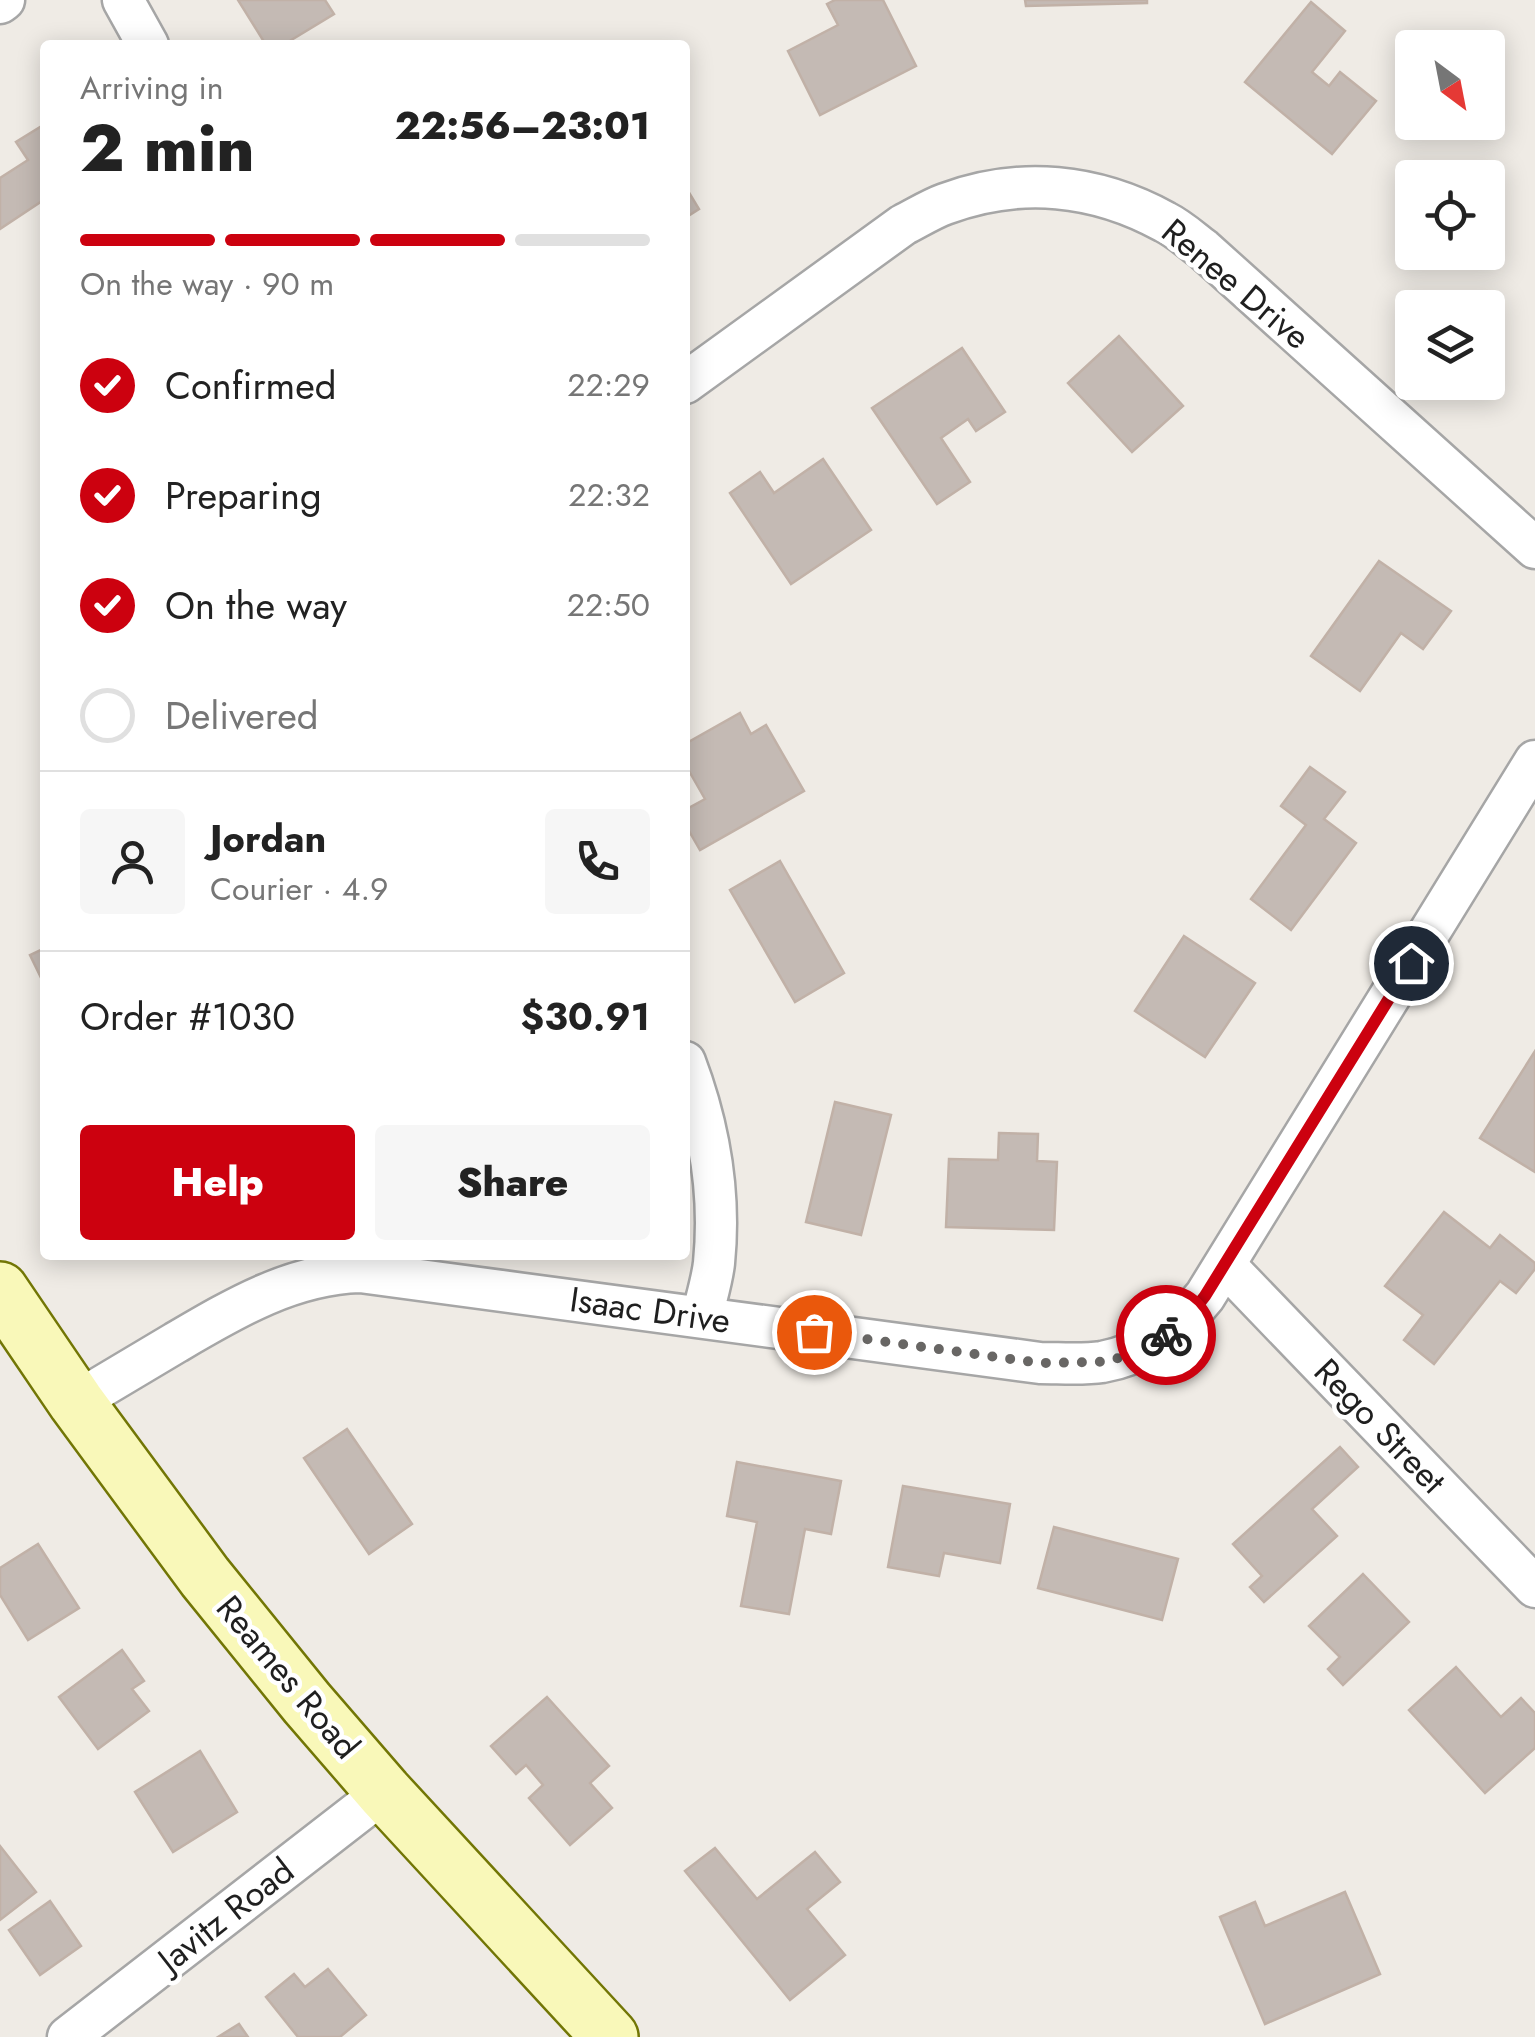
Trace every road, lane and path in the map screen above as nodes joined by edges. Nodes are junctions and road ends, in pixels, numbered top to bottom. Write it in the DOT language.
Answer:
graph roads {
  1 [pos="123,0"];
  2 [pos="145,40"];
  3 [pos="690,379"];
  4 [pos="1535,548"];
  5 [pos="1535,761"];
  6 [pos="690,1075"];
  7 [pos="1225,1266"];
  8 [pos="0,1290"];
  9 [pos="702,1317"];
  10 [pos="76,1402"];
  11 [pos="1535,1587"];
  12 [pos="384,1792"];
  13 [pos="68,2037"];
  14 [pos="610,2037"];
  1 -- 2 [label="street"];
  3 -- 4 [label="street, Renee Drive"];
  5 -- 7 [label="street, Isaac Drive"];
  6 -- 9 [label="street"];
  7 -- 9 [label="street, Isaac Drive"];
  7 -- 11 [label="street, Rego Street"];
  8 -- 10 [label="main road, Reames Road"];
  9 -- 10 [label="street, Isaac Drive"];
  10 -- 12 [label="main road, Reames Road"];
  12 -- 13 [label="street, Javitz Road"];
  12 -- 14 [label="main road, Reames Road"];
}
